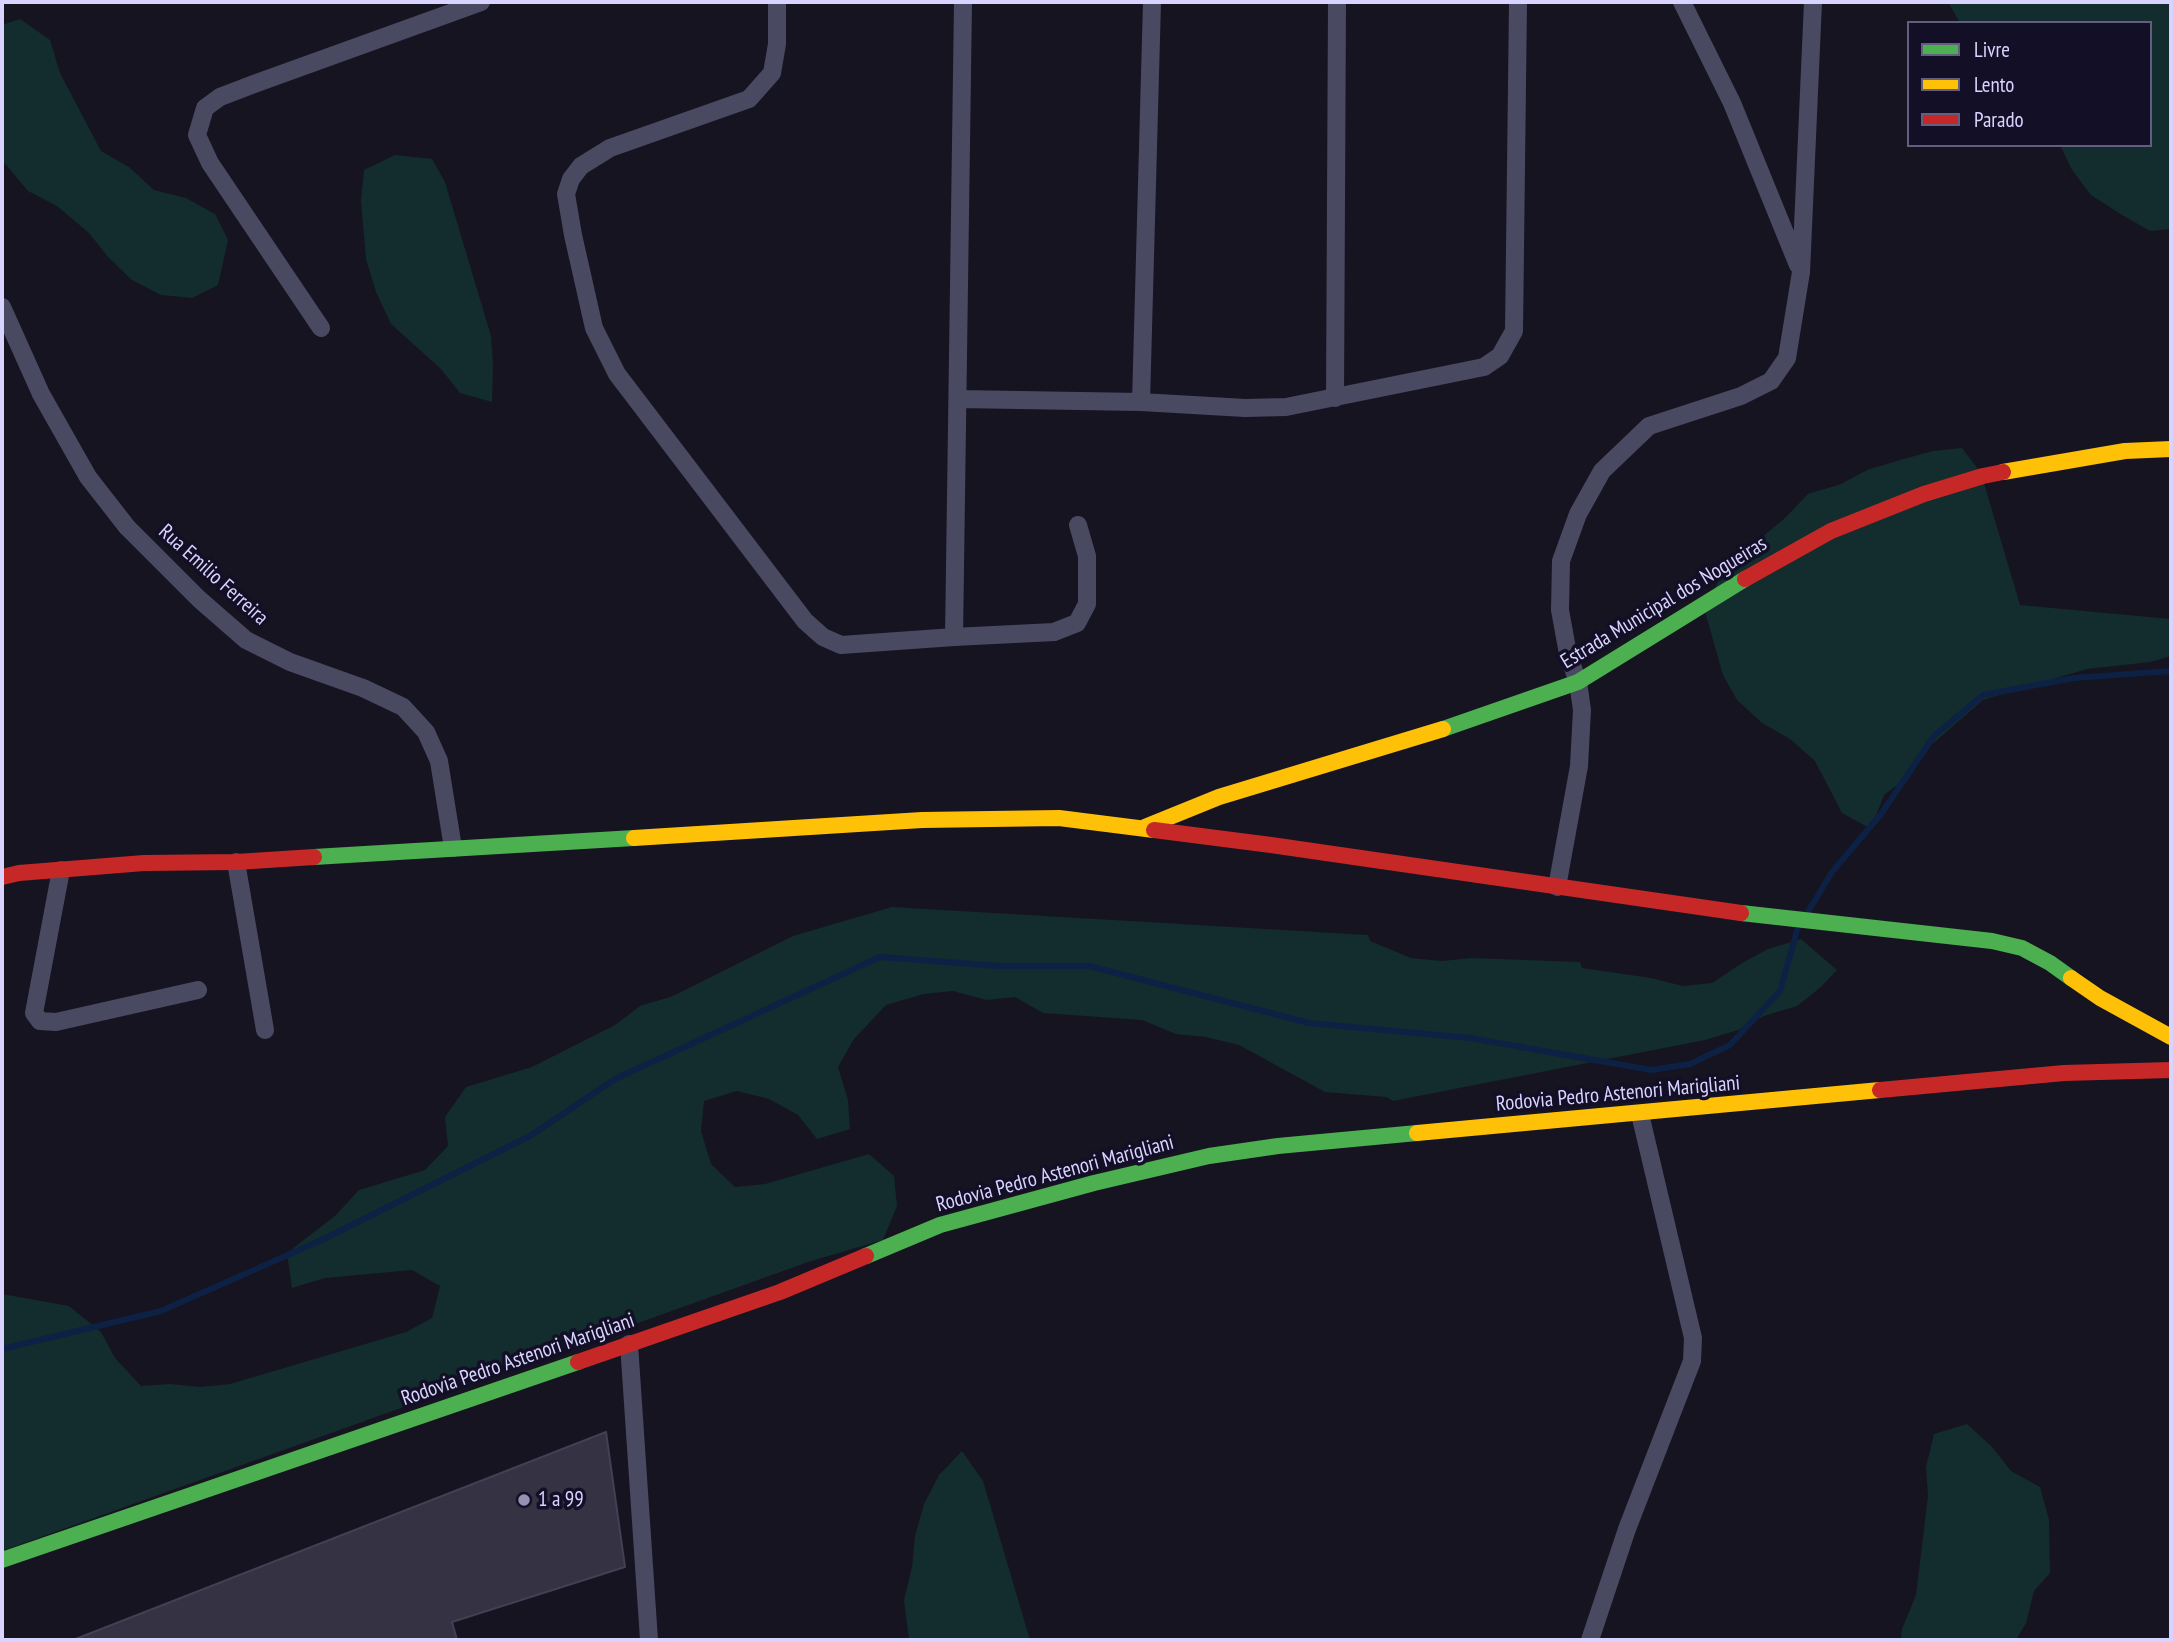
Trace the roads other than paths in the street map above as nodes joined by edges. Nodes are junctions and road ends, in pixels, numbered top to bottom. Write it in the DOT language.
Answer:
graph roads {
  1 [pos="481,2"];
  2 [pos="777,2"];
  3 [pos="963,2"];
  4 [pos="1152,2"];
  5 [pos="1336,2"];
  6 [pos="1518,2"];
  7 [pos="1682,2"];
  8 [pos="1813,2"];
  9 [pos="1801,272"];
  10 [pos="2,307"];
  11 [pos="321,328"];
  12 [pos="1335,398"];
  13 [pos="958,399"];
  14 [pos="1141,402"];
  15 [pos="2171,449"];
  16 [pos="1078,525"];
  17 [pos="954,637"];
  18 [pos="1578,681"];
  19 [pos="1142,829"];
  20 [pos="453,848"];
  21 [pos="236,862"];
  22 [pos="61,870"];
  23 [pos="2,877"];
  24 [pos="1557,887"];
  25 [pos="198,990"];
  26 [pos="265,1030"];
  27 [pos="2171,1037"];
  28 [pos="2171,1070"];
  29 [pos="1640,1114"];
  30 [pos="629,1344"];
  31 [pos="2,1560"];
  32 [pos="649,1640"];
  33 [pos="1590,1640"];
  1 -- 11 [label="street"];
  2 -- 17 [label="street"];
  3 -- 13 [label="street"];
  4 -- 14 [label="street"];
  5 -- 12 [label="street"];
  6 -- 12 [label="street"];
  7 -- 9 [label="street"];
  8 -- 9 [label="street"];
  9 -- 18 [label="street"];
  10 -- 20 [label="street, Rua Emilio Ferreira"];
  12 -- 14 [label="street"];
  13 -- 14 [label="street"];
  13 -- 17 [label="street"];
  15 -- 18 [label="street, Estrada Municipal dos Nogueiras"];
  16 -- 17 [label="street"];
  18 -- 19 [label="street, Estrada Municipal dos Nogueiras"];
  18 -- 24 [label="street"];
  19 -- 20 [label="street"];
  19 -- 24 [label="street"];
  20 -- 21 [label="street"];
  21 -- 22 [label="street"];
  21 -- 26 [label="street"];
  22 -- 23 [label="street"];
  22 -- 25 [label="street"];
  24 -- 27 [label="street"];
  28 -- 29 [label="street, Rodovia Pedro Astenori Marigliani"];
  29 -- 30 [label="street, Rodovia Pedro Astenori Marigliani"];
  29 -- 33 [label="street"];
  30 -- 31 [label="street, Rodovia Pedro Astenori Marigliani"];
  30 -- 32 [label="street"];
}
